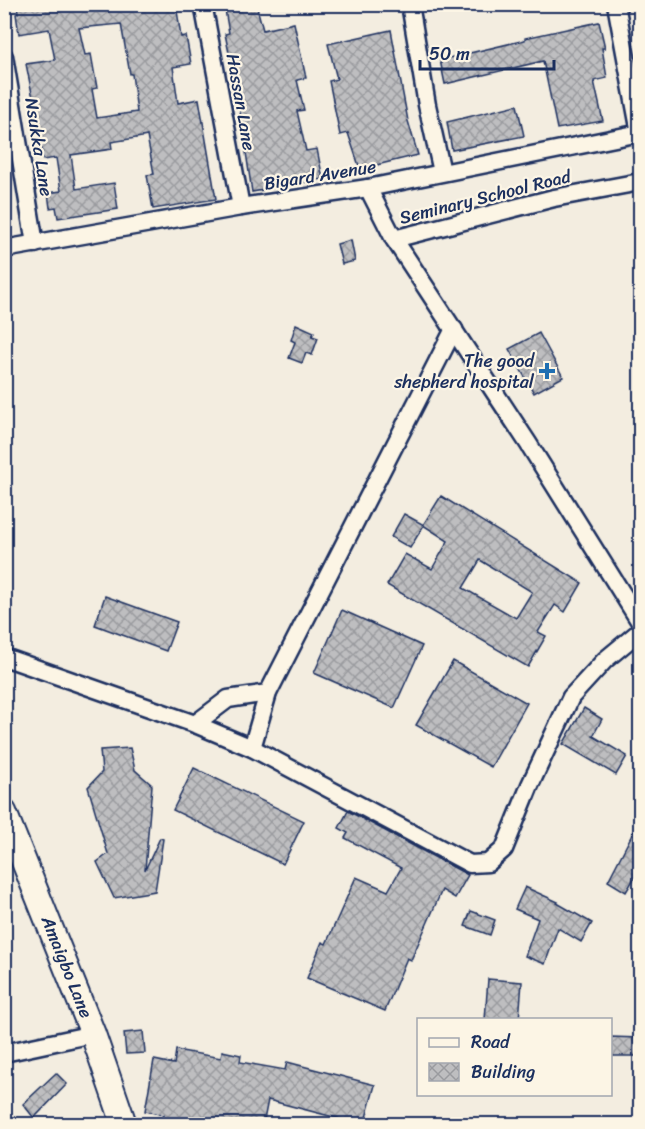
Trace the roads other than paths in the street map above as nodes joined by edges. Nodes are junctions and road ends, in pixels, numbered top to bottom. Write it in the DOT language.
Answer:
graph roads {
  1 [pos="203,4"];
  2 [pos="410,4"];
  3 [pos="616,4"];
  4 [pos="4,56"];
  5 [pos="640,133"];
  6 [pos="442,172"];
  7 [pos="640,182"];
  8 [pos="368,188"];
  9 [pos="241,207"];
  10 [pos="394,239"];
  11 [pos="35,244"];
  12 [pos="4,249"];
  13 [pos="454,328"];
  14 [pos="640,622"];
  15 [pos="640,631"];
  16 [pos="4,657"];
  17 [pos="268,693"];
  18 [pos="195,724"];
  19 [pos="252,748"];
  20 [pos="4,812"];
  21 [pos="93,1034"];
  22 [pos="4,1053"];
  23 [pos="124,1125"];
  1 -- 9 [label="street, Hassan Lane"];
  2 -- 6 [label="street"];
  3 -- 5 [label="street"];
  4 -- 11 [label="street, Nsukka Lane"];
  5 -- 6 [label="street, Bigard Avenue"];
  6 -- 8 [label="street, Bigard Avenue"];
  7 -- 10 [label="street, Seminary School Road"];
  8 -- 9 [label="street, Bigard Avenue"];
  8 -- 10 [label="street, Seminary School Road"];
  9 -- 11 [label="street, Bigard Avenue"];
  10 -- 13 [label="street"];
  11 -- 12 [label="street, Bigard Avenue"];
  13 -- 14 [label="street"];
  13 -- 17 [label="street"];
  15 -- 19 [label="street"];
  16 -- 18 [label="street"];
  17 -- 18 [label="street"];
  17 -- 19 [label="street"];
  18 -- 19 [label="street"];
  20 -- 21 [label="main road, Amaigbo Lane"];
  21 -- 22 [label="street"];
  21 -- 23 [label="main road, Amaigbo Lane"];
}
